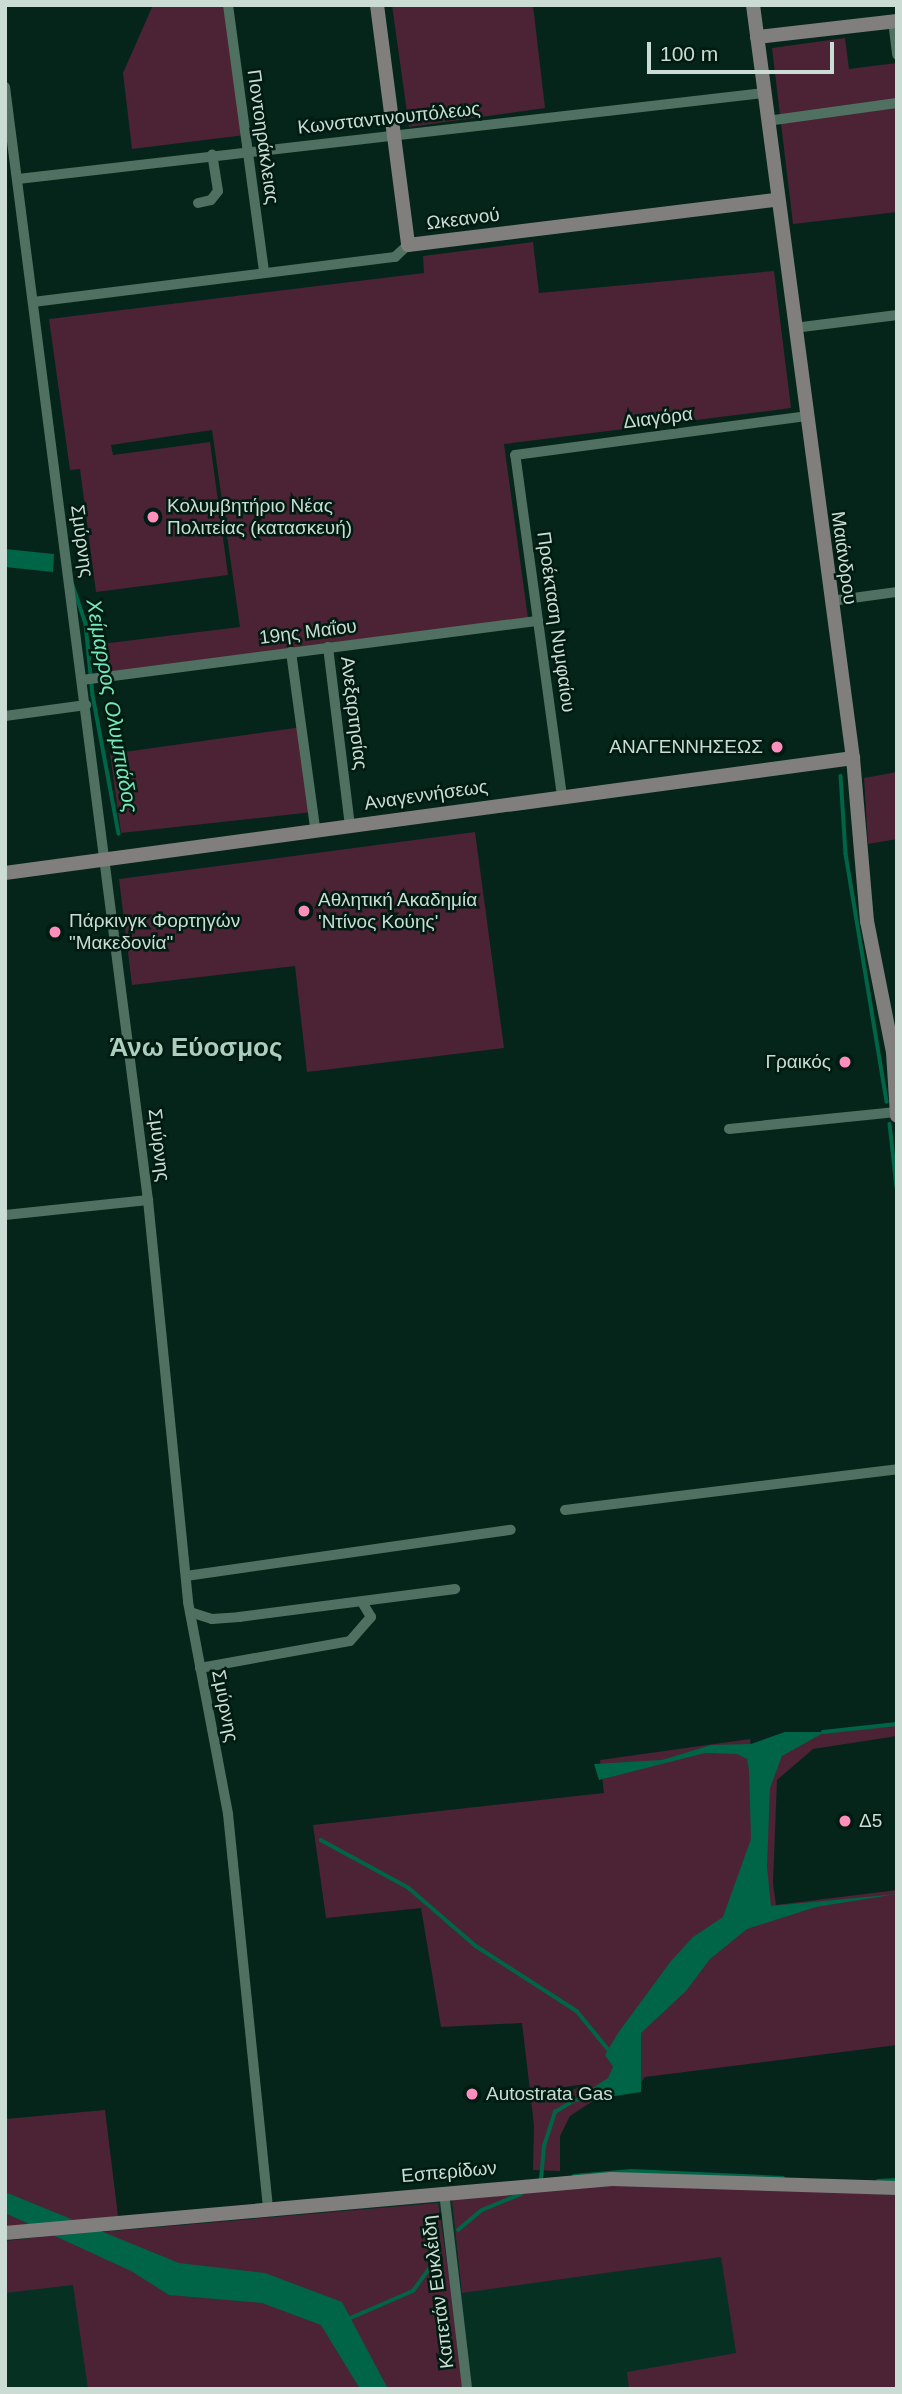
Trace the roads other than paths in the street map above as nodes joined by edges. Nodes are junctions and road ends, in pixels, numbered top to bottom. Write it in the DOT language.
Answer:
graph roads {
  1 [pos="228,5"];
  2 [pos="377,5"];
  3 [pos="753,5"];
  4 [pos="895,21"];
  5 [pos="757,37"];
  6 [pos="897,55"];
  7 [pos="5,87"];
  8 [pos="764,93"];
  9 [pos="897,103"];
  10 [pos="767,121"];
  11 [pos="393,135"];
  12 [pos="247,151"];
  13 [pos="212,154"];
  14 [pos="10,158"];
  15 [pos="18,179"];
  16 [pos="777,200"];
  17 [pos="198,204"];
  18 [pos="408,245"];
  19 [pos="264,274"];
  20 [pos="33,302"];
  21 [pos="897,315"];
  22 [pos="794,328"];
  23 [pos="806,416"];
  24 [pos="515,455"];
  25 [pos="897,592"];
  26 [pos="831,601"];
  27 [pos="538,621"];
  28 [pos="328,647"];
  29 [pos="291,652"];
  30 [pos="82,680"];
  31 [pos="86,705"];
  32 [pos="5,716"];
  33 [pos="853,758"];
  34 [pos="562,796"];
  35 [pos="350,825"];
  36 [pos="315,828"];
  37 [pos="107,858"];
  38 [pos="5,873"];
  39 [pos="897,1114"];
  40 [pos="730,1129"];
  41 [pos="148,1200"];
  42 [pos="5,1215"];
  43 [pos="897,1469"];
  44 [pos="565,1510"];
  45 [pos="511,1530"];
  46 [pos="186,1576"];
  47 [pos="455,1589"];
  48 [pos="362,1602"];
  49 [pos="190,1612"];
  50 [pos="200,1668"];
  51 [pos="897,2188"];
  52 [pos="444,2192"];
  53 [pos="268,2208"];
  54 [pos="5,2233"];
  55 [pos="467,2389"];
  1 -- 12 [label="street, Ποντοηράκλειας"];
  2 -- 11 [label="street"];
  3 -- 5 [label="street, Μαιάνδρου"];
  4 -- 5 [label="street"];
  4 -- 6 [label="street"];
  5 -- 8 [label="street, Μαιάνδρου"];
  7 -- 14 [label="street, Σμύρνης"];
  8 -- 10 [label="street, Μαιάνδρου"];
  8 -- 11 [label="street, Κωνσταντινουπόλεως"];
  9 -- 10 [label="street"];
  10 -- 16 [label="street, Μαιάνδρου"];
  11 -- 12 [label="street, Κωνσταντινουπόλεως"];
  11 -- 18 [label="street"];
  12 -- 13 [label="street, Κωνσταντινουπόλεως"];
  12 -- 19 [label="street, Ποντοηράκλειας"];
  13 -- 15 [label="street, Κωνσταντινουπόλεως"];
  13 -- 17 [label="street"];
  14 -- 15 [label="street, Σμύρνης"];
  15 -- 20 [label="street, Σμύρνης"];
  16 -- 18 [label="street, Ωκεανού"];
  16 -- 22 [label="street, Μαιάνδρου"];
  18 -- 19 [label="street, Ωκεανού"];
  19 -- 20 [label="street, Ωκεανού"];
  20 -- 30 [label="street, Σμύρνης"];
  21 -- 22 [label="street"];
  22 -- 23 [label="street, Μαιάνδρου"];
  23 -- 24 [label="street, Διαγόρα"];
  23 -- 26 [label="street, Μαιάνδρου"];
  24 -- 27 [label="street, Προέκταση Νυμφαίου"];
  25 -- 26 [label="street"];
  26 -- 33 [label="street, Μαιάνδρου"];
  27 -- 28 [label="street, 19ης Μαΐου"];
  27 -- 34 [label="street, Προέκταση Νυμφαίου"];
  28 -- 29 [label="street, 19ης Μαΐου"];
  28 -- 35 [label="street, Ανεξαρτησίας"];
  29 -- 30 [label="street, 19ης Μαΐου"];
  29 -- 36 [label="street"];
  30 -- 31 [label="street, Σμύρνης"];
  31 -- 32 [label="street"];
  31 -- 37 [label="street, Σμύρνης"];
  33 -- 34 [label="street, Αναγεννήσεως"];
  33 -- 39 [label="street, Μαιάνδρου"];
  34 -- 35 [label="street, Αναγεννήσεως"];
  35 -- 36 [label="street, Αναγεννήσεως"];
  36 -- 37 [label="street, Αναγεννήσεως"];
  37 -- 38 [label="street, Αναγεννήσεως"];
  37 -- 41 [label="street, Σμύρνης"];
  39 -- 40 [label="street"];
  41 -- 42 [label="street"];
  41 -- 46 [label="street, Σμύρνης"];
  43 -- 44 [label="street"];
  45 -- 46 [label="street"];
  46 -- 49 [label="street, Σμύρνης"];
  47 -- 48 [label="street"];
  48 -- 49 [label="street"];
  48 -- 50 [label="street"];
  49 -- 50 [label="street, Σμύρνης"];
  50 -- 53 [label="street, Σμύρνης"];
  51 -- 52 [label="street, Εσπερίδων"];
  52 -- 53 [label="street, Εσπερίδων"];
  52 -- 55 [label="street, Καπετάν Ευκλέιδη"];
  53 -- 54 [label="street, Εσπερίδων"];
}
